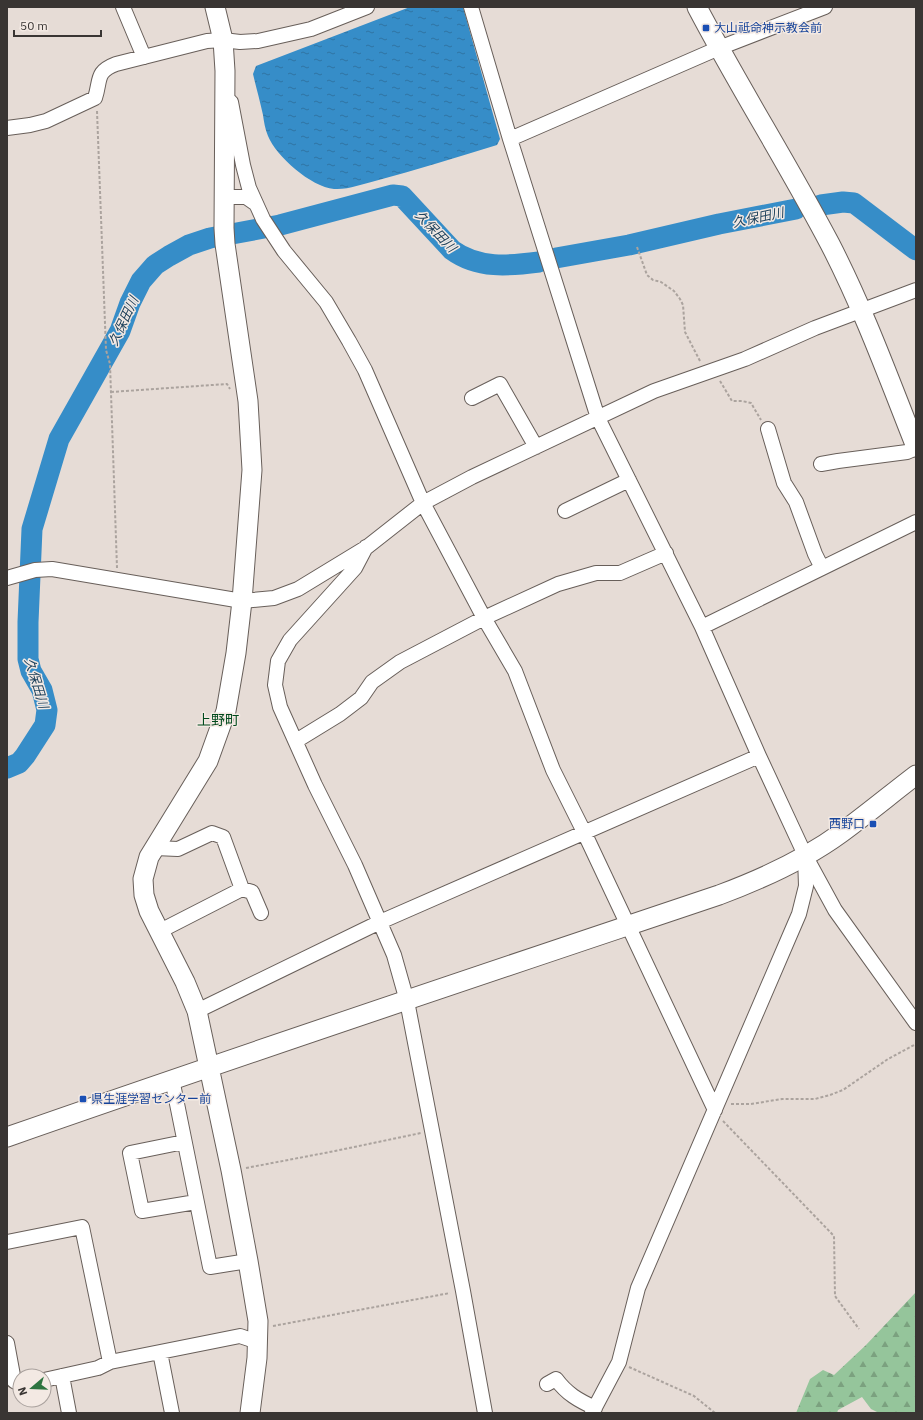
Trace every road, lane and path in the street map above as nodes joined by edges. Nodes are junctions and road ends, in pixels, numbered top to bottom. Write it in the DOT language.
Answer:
graph roads {
  1 [pos="123,7"];
  2 [pos="215,7"];
  3 [pos="367,7"];
  4 [pos="472,7"];
  5 [pos="697,7"];
  6 [pos="825,7"];
  7 [pos="223,40"];
  8 [pos="718,48"];
  9 [pos="144,56"];
  10 [pos="225,71"];
  11 [pos="95,98"];
  12 [pos="7,128"];
  13 [pos="510,139"];
  14 [pos="224,197"];
  15 [pos="256,204"];
  16 [pos="637,247"];
  17 [pos="916,290"];
  18 [pos="862,311"];
  19 [pos="710,371"];
  20 [pos="111,392"];
  21 [pos="472,398"];
  22 [pos="248,401"];
  23 [pos="598,418"];
  24 [pos="768,429"];
  25 [pos="536,447"];
  26 [pos="916,448"];
  27 [pos="821,464"];
  28 [pos="629,480"];
  29 [pos="423,503"];
  30 [pos="565,511"];
  31 [pos="916,522"];
  32 [pos="367,546"];
  33 [pos="666,554"];
  34 [pos="822,568"];
  35 [pos="7,578"];
  36 [pos="117,580"];
  37 [pos="242,602"];
  38 [pos="484,618"];
  39 [pos="702,627"];
  40 [pos="296,741"];
  41 [pos="759,756"];
  42 [pos="916,775"];
  43 [pos="584,832"];
  44 [pos="155,848"];
  45 [pos="805,855"];
  46 [pos="242,889"];
  47 [pos="261,913"];
  48 [pos="380,922"];
  49 [pos="627,926"];
  50 [pos="160,931"];
  51 [pos="407,1001"];
  52 [pos="197,1011"];
  53 [pos="916,1023"];
  54 [pos="916,1044"];
  55 [pos="210,1066"];
  56 [pos="172,1079"];
  57 [pos="716,1108"];
  58 [pos="432,1131"];
  59 [pos="7,1137"];
  60 [pos="184,1142"];
  61 [pos="232,1170"];
  62 [pos="196,1202"];
  63 [pos="7,1242"];
  64 [pos="248,1260"];
  65 [pos="463,1291"];
  66 [pos="859,1329"];
  67 [pos="258,1338"];
  68 [pos="7,1343"];
  69 [pos="160,1352"];
  70 [pos="110,1362"];
  71 [pos="619,1362"];
  72 [pos="12,1370"];
  73 [pos="62,1376"];
  74 [pos="52,1378"];
  75 [pos="555,1379"];
  76 [pos="593,1411"];
  77 [pos="69,1413"];
  78 [pos="172,1413"];
  79 [pos="250,1413"];
  80 [pos="485,1413"];
  81 [pos="715,1413"];
  1 -- 9 [label="street"];
  2 -- 7 [label="street"];
  3 -- 7 [label="street"];
  4 -- 13 [label="street"];
  5 -- 8 [label="street"];
  6 -- 8 [label="street"];
  7 -- 9 [label="street"];
  7 -- 10 [label="street"];
  8 -- 13 [label="street"];
  8 -- 18 [label="street"];
  9 -- 11 [label="street"];
  10 -- 14 [label="street"];
  10 -- 15 [label="street"];
  11 -- 12 [label="street"];
  11 -- 20 [label="path"];
  13 -- 23 [label="street"];
  14 -- 15 [label="street"];
  14 -- 22 [label="street"];
  15 -- 29 [label="street"];
  16 -- 19 [label="path"];
  17 -- 18 [label="street"];
  18 -- 19 [label="street"];
  18 -- 26 [label="street"];
  19 -- 23 [label="street"];
  19 -- 24 [label="path"];
  20 -- 22 [label="path"];
  20 -- 36 [label="path"];
  21 -- 25 [label="street"];
  22 -- 37 [label="street"];
  23 -- 25 [label="street"];
  23 -- 28 [label="street"];
  24 -- 34 [label="street"];
  25 -- 29 [label="street"];
  26 -- 27 [label="street"];
  28 -- 30 [label="street"];
  28 -- 33 [label="street"];
  29 -- 32 [label="street"];
  29 -- 38 [label="street"];
  31 -- 34 [label="street"];
  32 -- 37 [label="street"];
  32 -- 40 [label="street"];
  33 -- 38 [label="street"];
  33 -- 39 [label="street"];
  34 -- 39 [label="street"];
  35 -- 36 [label="street"];
  36 -- 37 [label="street"];
  37 -- 44 [label="street"];
  38 -- 40 [label="street"];
  38 -- 43 [label="street"];
  39 -- 41 [label="street"];
  40 -- 48 [label="street"];
  41 -- 43 [label="street"];
  41 -- 45 [label="street"];
  42 -- 45 [label="street"];
  43 -- 48 [label="street"];
  43 -- 49 [label="street"];
  44 -- 46 [label="street"];
  44 -- 50 [label="street"];
  45 -- 49 [label="street"];
  45 -- 53 [label="street"];
  45 -- 57 [label="street"];
  46 -- 47 [label="street"];
  46 -- 50 [label="street"];
  48 -- 51 [label="street"];
  48 -- 52 [label="street"];
  49 -- 51 [label="street"];
  49 -- 57 [label="street"];
  50 -- 52 [label="street"];
  51 -- 55 [label="street"];
  51 -- 58 [label="street"];
  52 -- 55 [label="street"];
  54 -- 57 [label="path"];
  55 -- 56 [label="street"];
  55 -- 61 [label="street"];
  56 -- 59 [label="street"];
  56 -- 60 [label="street"];
  57 -- 66 [label="path"];
  57 -- 71 [label="street"];
  58 -- 61 [label="path"];
  58 -- 65 [label="street"];
  60 -- 62 [label="street"];
  60 -- 62 [label="street"];
  61 -- 64 [label="street"];
  62 -- 64 [label="street"];
  63 -- 70 [label="street"];
  64 -- 67 [label="street"];
  65 -- 67 [label="path"];
  65 -- 80 [label="street"];
  67 -- 69 [label="street"];
  67 -- 79 [label="street"];
  68 -- 72 [label="street"];
  69 -- 70 [label="street"];
  69 -- 78 [label="street"];
  70 -- 73 [label="street"];
  71 -- 76 [label="street"];
  71 -- 81 [label="path"];
  73 -- 74 [label="street"];
  73 -- 77 [label="street"];
  75 -- 76 [label="street"];
}
